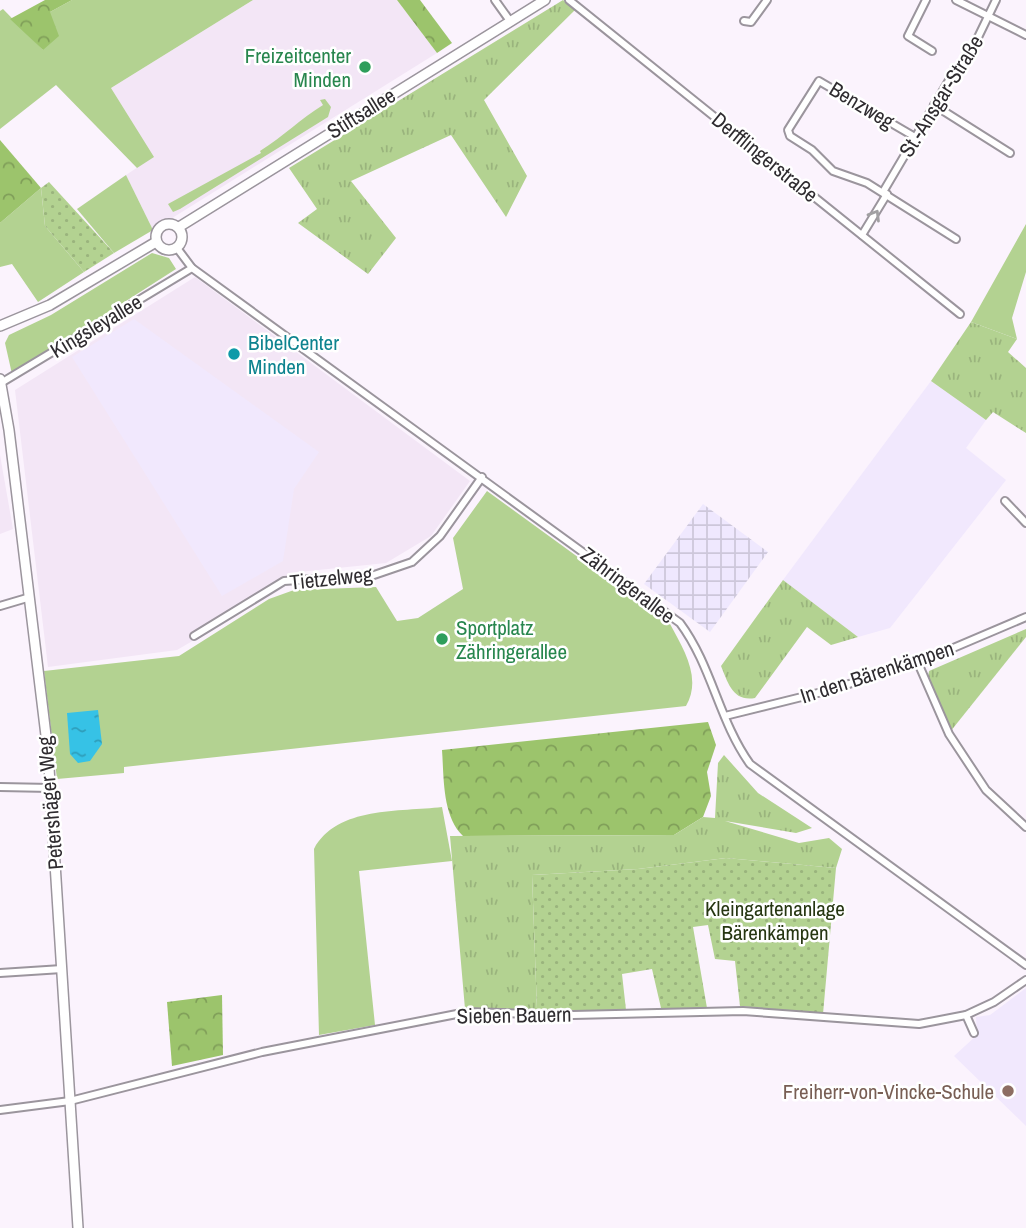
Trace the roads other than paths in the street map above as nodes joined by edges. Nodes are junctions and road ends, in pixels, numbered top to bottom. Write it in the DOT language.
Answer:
graph roads {
  1 [pos="495,0"];
  2 [pos="545,0"];
  3 [pos="569,0"];
  4 [pos="767,0"];
  5 [pos="926,0"];
  6 [pos="956,0"];
  7 [pos="996,0"];
  8 [pos="986,16"];
  9 [pos="510,20"];
  10 [pos="744,21"];
  11 [pos="1026,35"];
  12 [pos="932,51"];
  13 [pos="934,105"];
  14 [pos="915,137"];
  15 [pos="1010,153"];
  16 [pos="885,193"];
  17 [pos="179,228"];
  18 [pos="862,235"];
  19 [pos="956,240"];
  20 [pos="156,242"];
  21 [pos="177,248"];
  22 [pos="192,268"];
  23 [pos="960,314"];
  24 [pos="0,326"];
  25 [pos="0,381"];
  26 [pos="482,477"];
  27 [pos="1005,501"];
  28 [pos="1026,523"];
  29 [pos="27,598"];
  30 [pos="0,606"];
  31 [pos="1026,617"];
  32 [pos="194,636"];
  33 [pos="918,663"];
  34 [pos="725,716"];
  35 [pos="0,788"];
  36 [pos="51,788"];
  37 [pos="1026,827"];
  38 [pos="1026,965"];
  39 [pos="62,969"];
  40 [pos="0,973"];
  41 [pos="1026,980"];
  42 [pos="965,1015"];
  43 [pos="974,1033"];
  44 [pos="70,1101"];
  45 [pos="0,1110"];
  46 [pos="78,1228"];
  1 -- 9 [label="street"];
  2 -- 9 [label="street, Stiftsallee"];
  3 -- 18 [label="street, Derfflingerstraße"];
  4 -- 10 [label="street"];
  5 -- 12 [label="street"];
  6 -- 8 [label="street"];
  7 -- 8 [label="street, St.-Ansgar-Straße"];
  8 -- 11 [label="street"];
  8 -- 13 [label="street, St.-Ansgar-Straße"];
  9 -- 17 [label="street, Stiftsallee"];
  13 -- 14 [label="street, St.-Ansgar-Straße"];
  13 -- 15 [label="street"];
  14 -- 16 [label="street, St.-Ansgar-Straße"];
  14 -- 16 [label="street, Benzweg"];
  18 -- 16 [label="street, St.-Ansgar-Straße, one-way"];
  16 -- 19 [label="street"];
  17 -- 20 [label="street"];
  17 -- 21 [label="street"];
  18 -- 23 [label="street, Derfflingerstraße"];
  20 -- 21 [label="street"];
  20 -- 24 [label="street"];
  21 -- 22 [label="street, Zähringerallee"];
  22 -- 25 [label="street, Kingsleyallee"];
  22 -- 26 [label="street, Zähringerallee"];
  25 -- 29 [label="street, Petershäger Weg"];
  26 -- 32 [label="street, Tietzelweg"];
  26 -- 34 [label="street, Zähringerallee"];
  27 -- 28 [label="street"];
  29 -- 30 [label="street"];
  29 -- 36 [label="street, Petershäger Weg"];
  31 -- 33 [label="street, In den Bärenkämpen"];
  33 -- 34 [label="street, In den Bärenkämpen"];
  33 -- 37 [label="street"];
  34 -- 38 [label="street, Zähringerallee"];
  35 -- 36 [label="street"];
  36 -- 39 [label="street, Petershäger Weg"];
  39 -- 40 [label="street"];
  39 -- 44 [label="street, Petershäger Weg"];
  41 -- 42 [label="street, Sieben Bauern"];
  42 -- 43 [label="street"];
  42 -- 44 [label="street, Sieben Bauern"];
  44 -- 45 [label="street, Sieben Bauern"];
  44 -- 46 [label="street, Petershäger Weg"];
}
